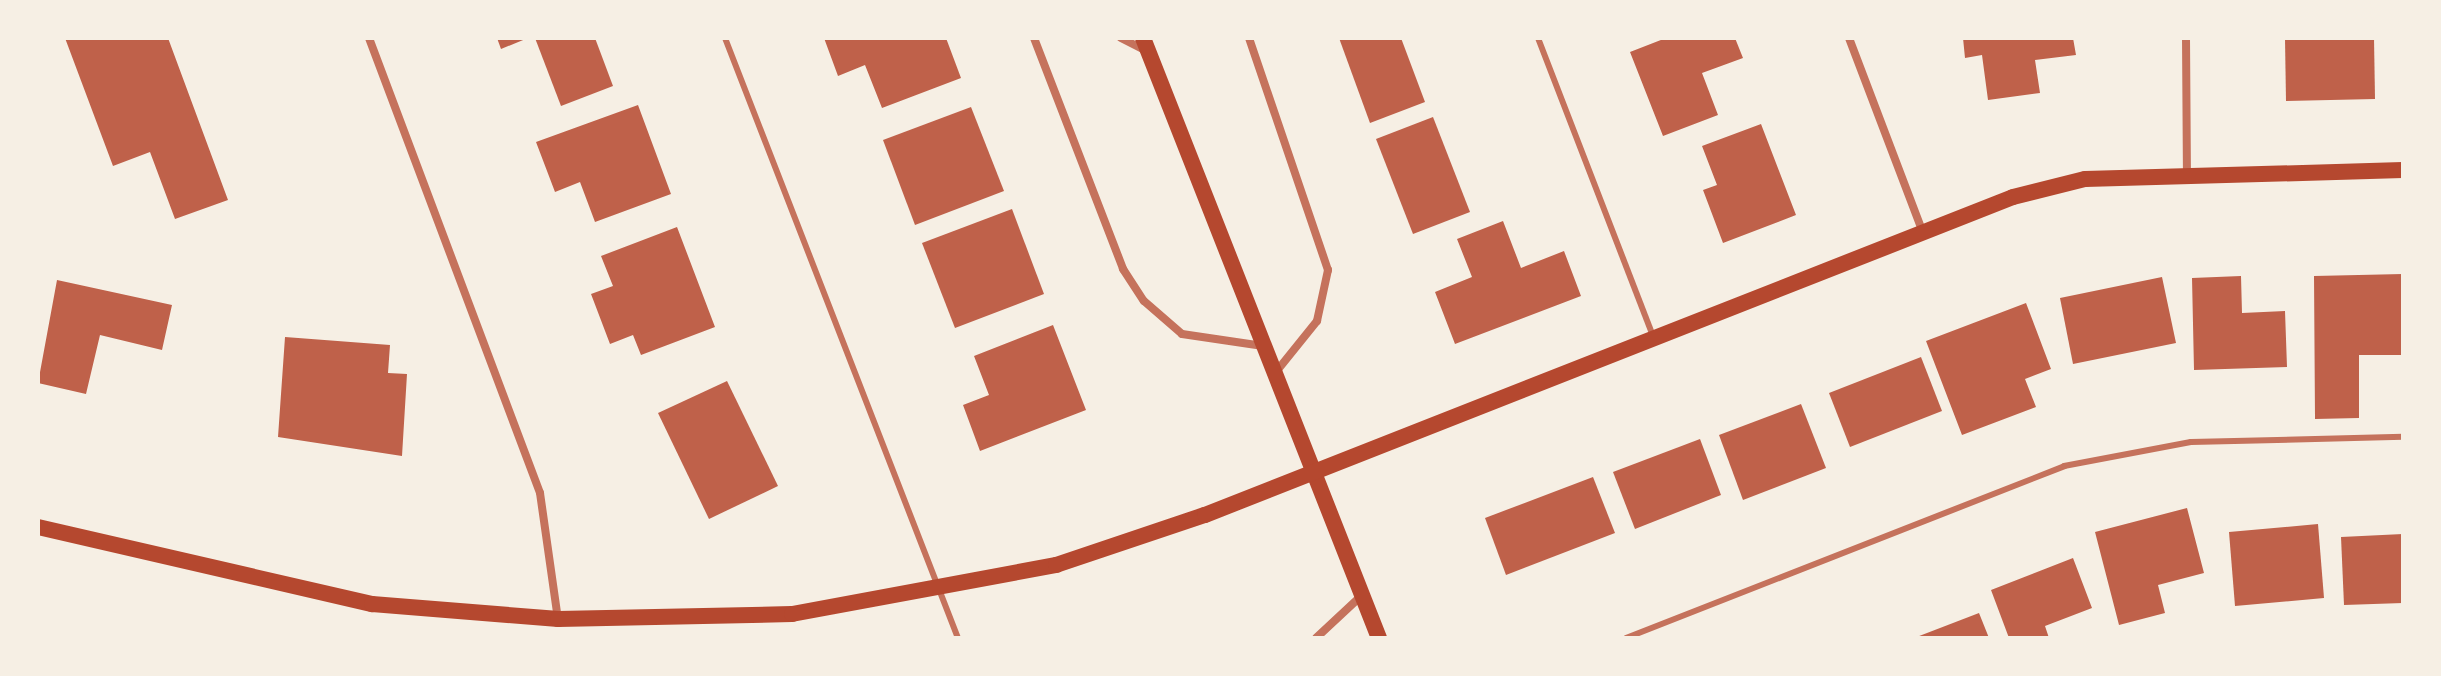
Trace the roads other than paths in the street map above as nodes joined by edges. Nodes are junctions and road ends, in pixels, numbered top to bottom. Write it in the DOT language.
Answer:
graph roads {
  1 [pos="369,38"];
  2 [pos="725,38"];
  3 [pos="1034,38"];
  4 [pos="1121,38"];
  5 [pos="1249,38"];
  6 [pos="1538,38"];
  7 [pos="2186,38"];
  8 [pos="1853,40"];
  9 [pos="1146,45"];
  10 [pos="2403,170"];
  11 [pos="2187,175"];
  12 [pos="1922,230"];
  13 [pos="1653,336"];
  14 [pos="1263,346"];
  15 [pos="1274,374"];
  16 [pos="2403,437"];
  17 [pos="1313,471"];
  18 [pos="38,527"];
  19 [pos="939,590"];
  20 [pos="1362,595"];
  21 [pos="558,619"];
  22 [pos="958,638"];
  23 [pos="1316,638"];
  24 [pos="1379,638"];
  25 [pos="1626,638"];
  1 -- 21 [label="street"];
  2 -- 19 [label="lane"];
  3 -- 14 [label="street"];
  4 -- 9 [label="street"];
  5 -- 15 [label="street"];
  6 -- 13 [label="lane"];
  7 -- 11 [label="street"];
  8 -- 12 [label="street"];
  9 -- 14 [label="main road"];
  10 -- 11 [label="main road"];
  11 -- 12 [label="main road"];
  12 -- 13 [label="main road"];
  13 -- 17 [label="main road"];
  14 -- 15 [label="main road"];
  15 -- 17 [label="main road"];
  16 -- 25 [label="lane"];
  17 -- 19 [label="main road"];
  17 -- 20 [label="main road"];
  18 -- 21 [label="main road"];
  19 -- 21 [label="main road"];
  19 -- 22 [label="lane"];
  20 -- 23 [label="street"];
  20 -- 24 [label="main road"];
}
